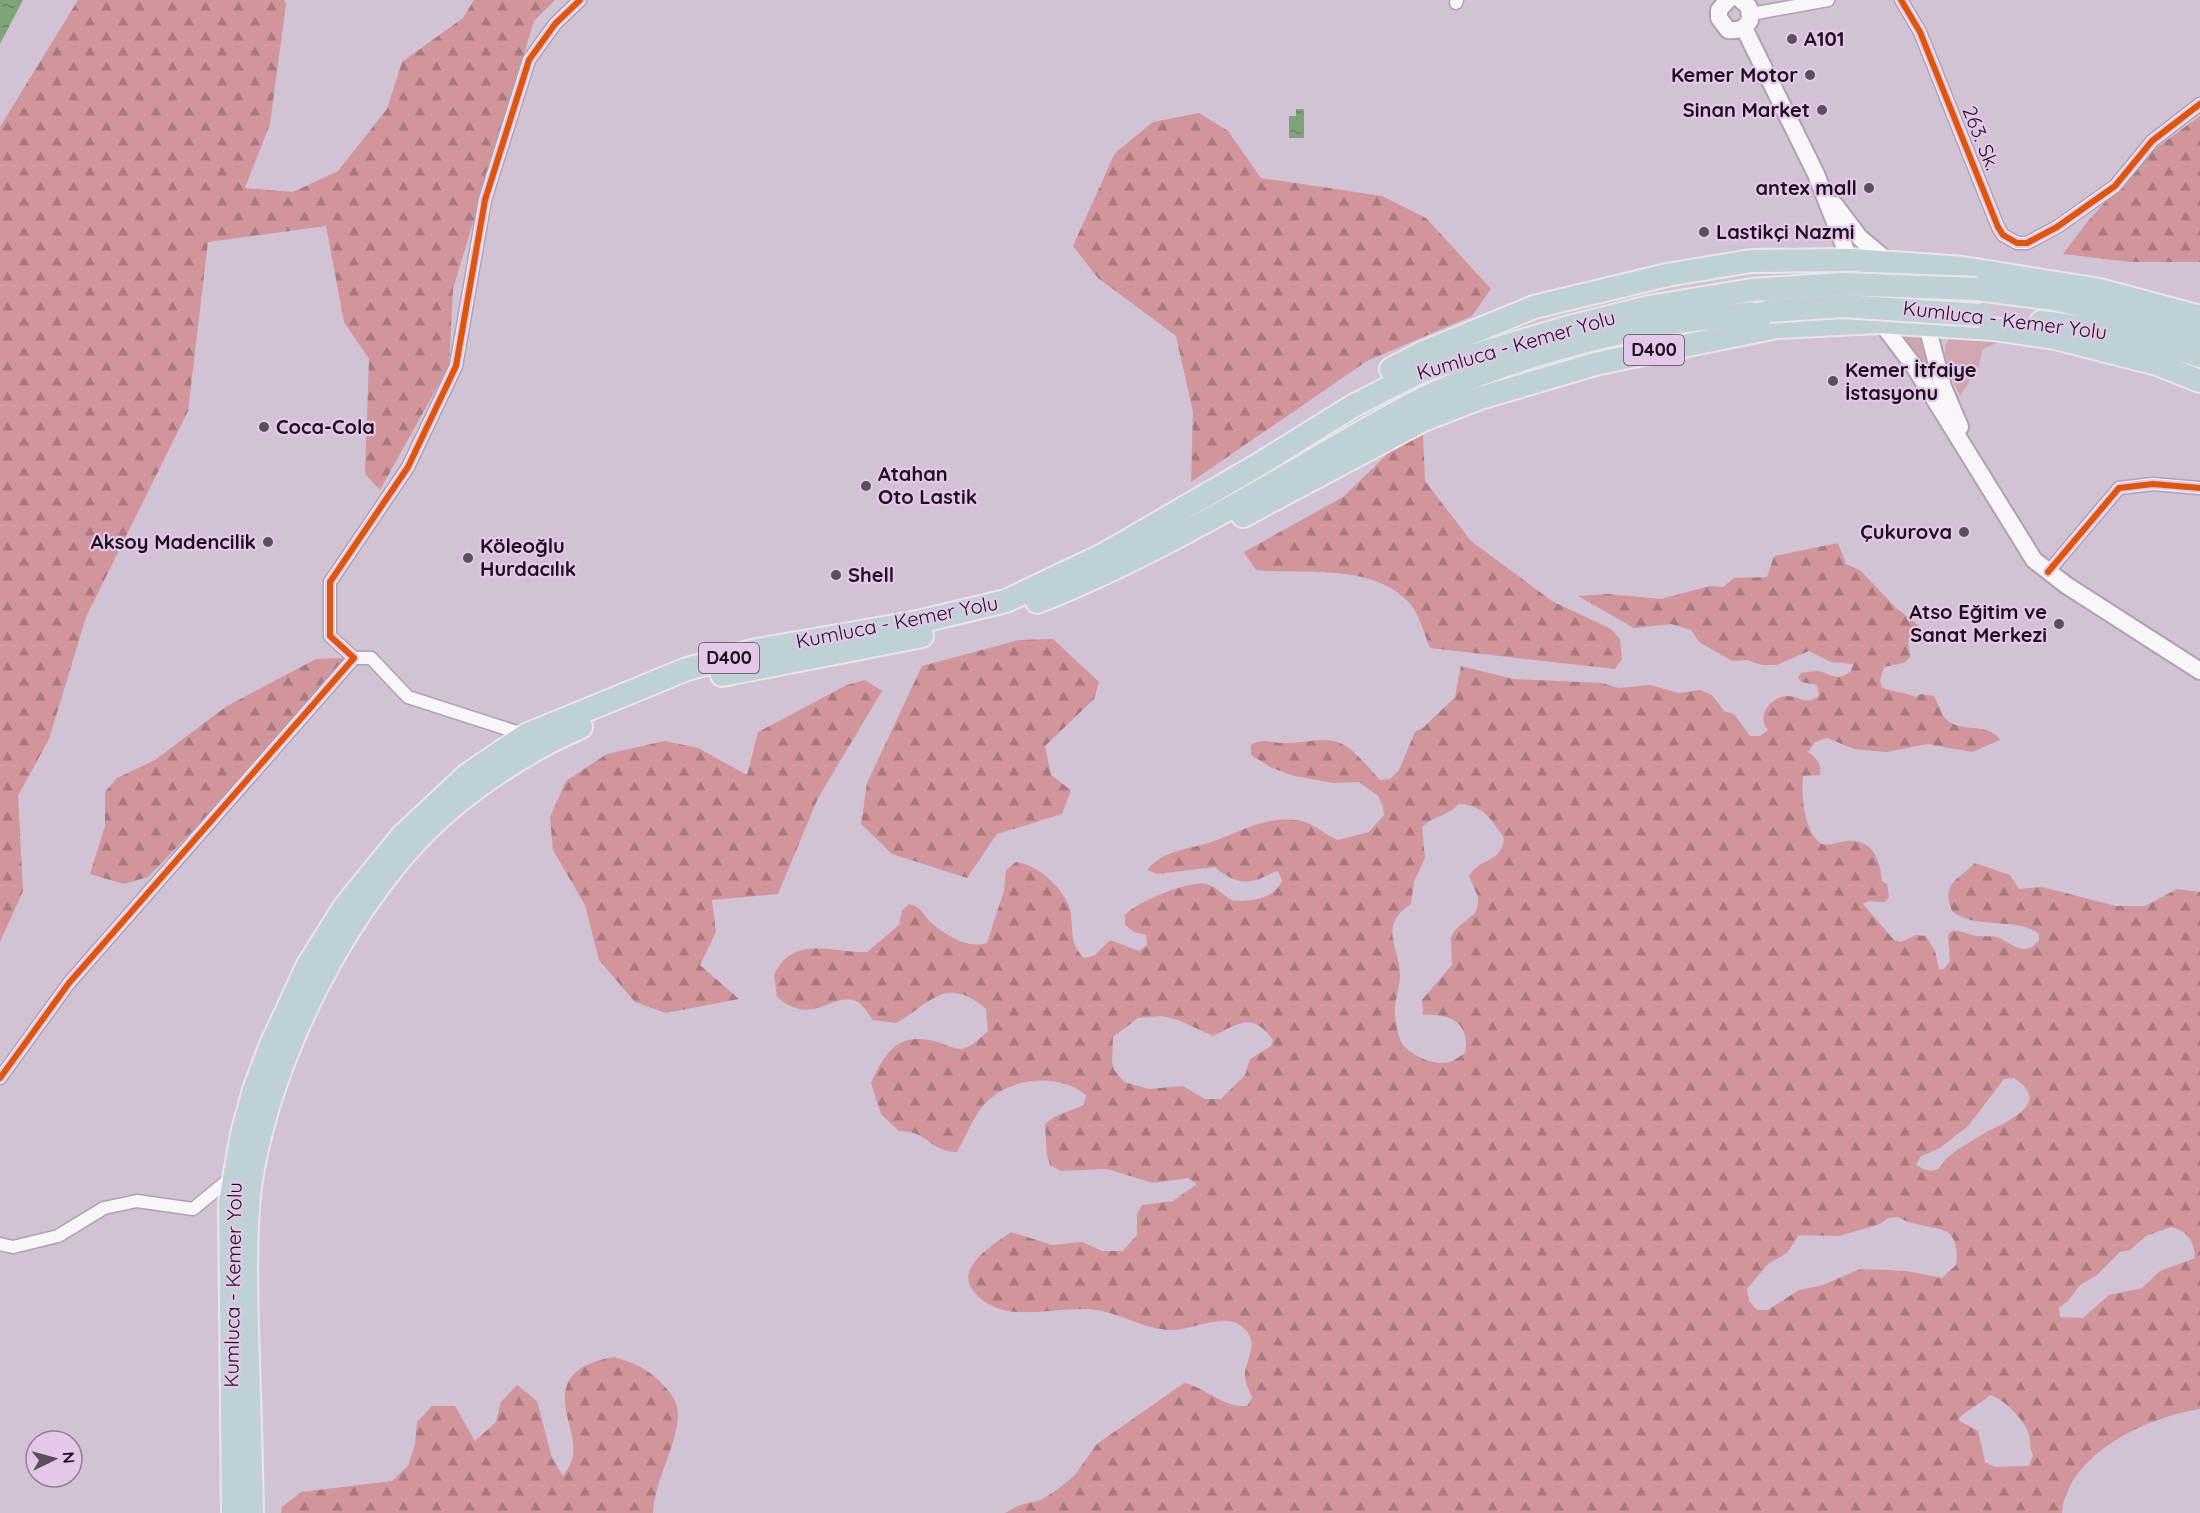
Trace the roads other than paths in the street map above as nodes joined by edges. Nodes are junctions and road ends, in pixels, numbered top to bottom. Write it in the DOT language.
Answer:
graph roads {
  1 [pos="580,0"];
  2 [pos="1828,0"];
  3 [pos="1901,0"];
  4 [pos="1723,1"];
  5 [pos="1745,9"];
  6 [pos="2200,104"];
  7 [pos="1815,174"];
  8 [pos="1850,261"];
  9 [pos="1889,262"];
  10 [pos="2200,317"];
  11 [pos="1879,322"];
  12 [pos="1926,323"];
  13 [pos="2200,335"];
  14 [pos="2200,356"];
  15 [pos="2200,381"];
  16 [pos="1981,478"];
  17 [pos="2200,488"];
  18 [pos="1191,505"];
  19 [pos="1140,554"];
  20 [pos="2048,572"];
  21 [pos="354,658"];
  22 [pos="2200,670"];
  23 [pos="526,735"];
  24 [pos="0,1078"];
  25 [pos="233,1176"];
  26 [pos="0,1244"];
  27 [pos="233,1513"];
  28 [pos="252,1513"];
  1 -- 21 [label="street"];
  2 -- 5 [label="street"];
  3 -- 6 [label="street, 263. Sk."];
  4 -- 5 [label="main road"];
  5 -- 7 [label="main road"];
  7 -- 8 [label="main road"];
  7 -- 9 [label="main road"];
  8 -- 9 [label="highway"];
  8 -- 11 [label="main road"];
  8 -- 18 [label="highway"];
  9 -- 10 [label="highway"];
  9 -- 12 [label="main road"];
  11 -- 12 [label="highway, Kumluca - Kemer Yolu / D400"];
  11 -- 16 [label="main road"];
  11 -- 19 [label="highway, Kumluca - Kemer Yolu / D400"];
  12 -- 15 [label="highway, Kumluca - Kemer Yolu / D400"];
  12 -- 16 [label="main road"];
  13 -- 18 [label="highway, Kumluca - Kemer Yolu / D400, bridge"];
  14 -- 19 [label="highway, Kumluca - Kemer Yolu / D400, bridge"];
  16 -- 20 [label="main road"];
  17 -- 20 [label="street"];
  18 -- 23 [label="highway, Kumluca - Kemer Yolu / D400"];
  19 -- 28 [label="highway, Kumluca - Kemer Yolu / D400"];
  20 -- 22 [label="main road"];
  21 -- 23 [label="street"];
  21 -- 24 [label="street"];
  23 -- 25 [label="highway, Kumluca - Kemer Yolu / D400"];
  25 -- 26 [label="street"];
  25 -- 27 [label="highway, Kumluca - Kemer Yolu / D400"];
}
